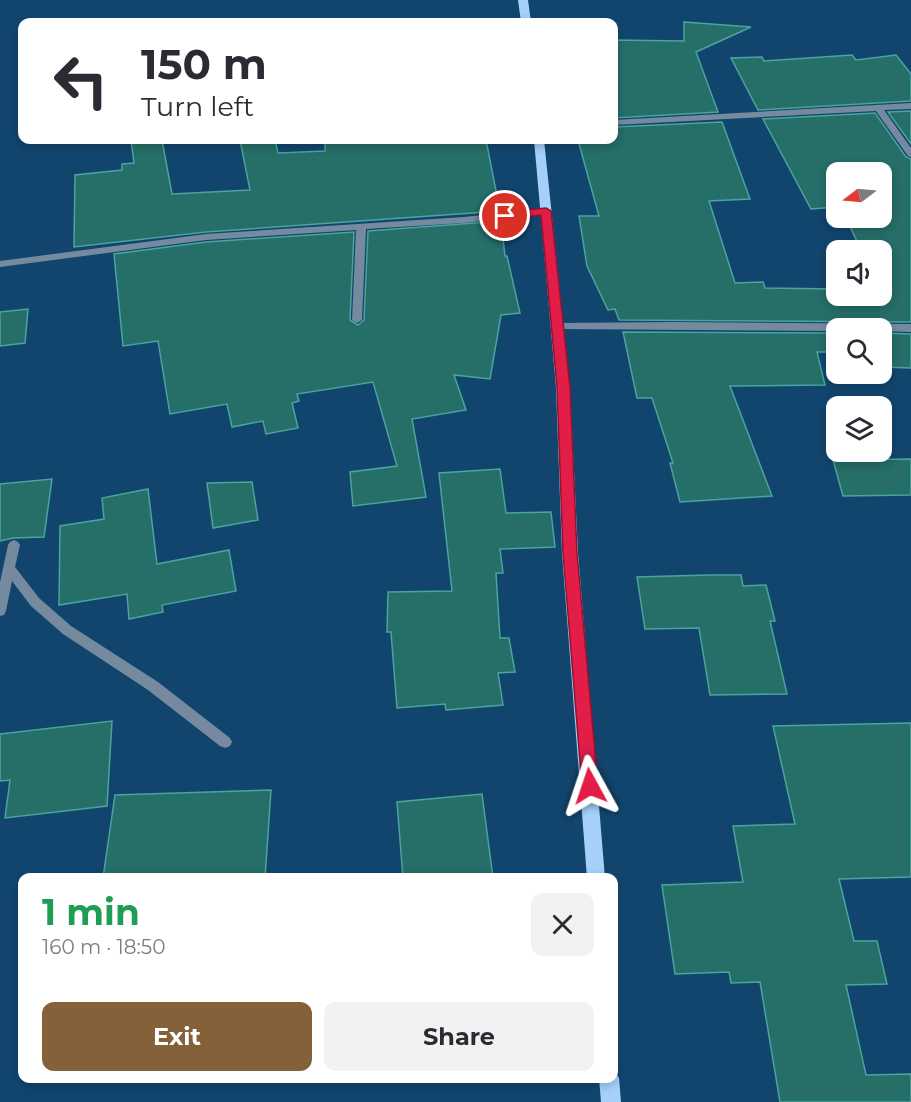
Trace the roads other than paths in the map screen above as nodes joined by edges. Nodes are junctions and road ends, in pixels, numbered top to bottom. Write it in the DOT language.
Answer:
graph roads {
  1 [pos="523,0"];
  2 [pos="525,18"];
  3 [pos="911,106"];
  4 [pos="879,109"];
  5 [pos="618,123"];
  6 [pos="539,144"];
  7 [pos="911,154"];
  8 [pos="546,211"];
  9 [pos="361,226"];
  10 [pos="0,264"];
  11 [pos="357,320"];
  12 [pos="558,326"];
  13 [pos="911,328"];
  14 [pos="14,544"];
  15 [pos="10,569"];
  16 [pos="0,611"];
  17 [pos="225,742"];
  18 [pos="596,873"];
  19 [pos="609,1083"];
  20 [pos="611,1102"];
  1 -- 2 [label="main road"];
  3 -- 4 [label="street"];
  4 -- 5 [label="street"];
  4 -- 7 [label="street"];
  6 -- 8 [label="main road"];
  8 -- 9 [label="street"];
  8 -- 12 [label="main road"];
  9 -- 10 [label="street"];
  9 -- 11 [label="street"];
  12 -- 13 [label="street"];
  12 -- 18 [label="main road"];
  14 -- 15 [label="street"];
  15 -- 16 [label="street"];
  15 -- 17 [label="street"];
  19 -- 20 [label="main road"];
}
